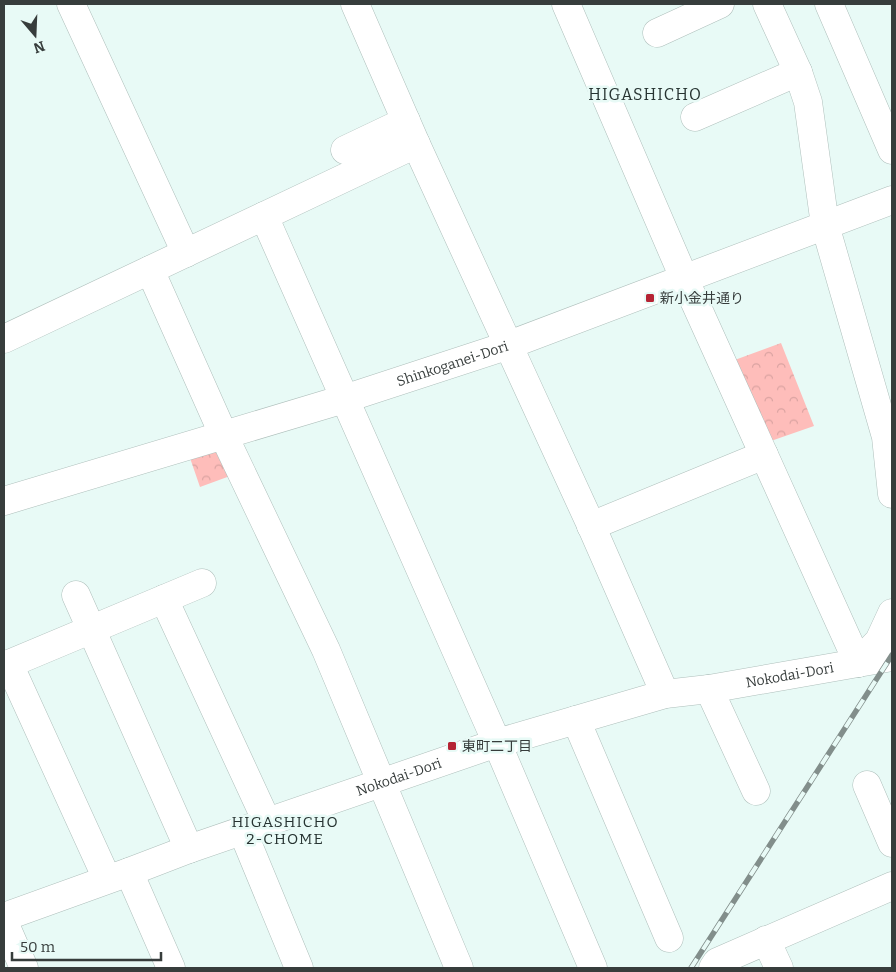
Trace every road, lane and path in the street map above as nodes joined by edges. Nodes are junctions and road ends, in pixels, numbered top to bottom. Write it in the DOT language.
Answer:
graph roads {
  1 [pos="71,4"];
  2 [pos="356,4"];
  3 [pos="566,4"];
  4 [pos="720,4"];
  5 [pos="767,4"];
  6 [pos="828,4"];
  7 [pos="657,33"];
  8 [pos="798,72"];
  9 [pos="695,118"];
  10 [pos="411,132"];
  11 [pos="345,150"];
  12 [pos="892,150"];
  13 [pos="892,200"];
  14 [pos="264,216"];
  15 [pos="825,225"];
  16 [pos="186,253"];
  17 [pos="150,270"];
  18 [pos="684,278"];
  19 [pos="4,339"];
  20 [pos="509,345"];
  21 [pos="344,400"];
  22 [pos="224,436"];
  23 [pos="764,455"];
  24 [pos="892,494"];
  25 [pos="4,501"];
  26 [pos="591,526"];
  27 [pos="202,583"];
  28 [pos="76,595"];
  29 [pos="164,599"];
  30 [pos="892,613"];
  31 [pos="92,629"];
  32 [pos="892,657"];
  33 [pos="858,663"];
  34 [pos="6,665"];
  35 [pos="709,689"];
  36 [pos="665,694"];
  37 [pos="576,720"];
  38 [pos="496,743"];
  39 [pos="381,782"];
  40 [pos="868,785"];
  41 [pos="756,791"];
  42 [pos="255,826"];
  43 [pos="892,843"];
  44 [pos="189,849"];
  45 [pos="118,876"];
  46 [pos="892,886"];
  47 [pos="4,917"];
  48 [pos="4,922"];
  49 [pos="669,938"];
  50 [pos="766,940"];
  51 [pos="24,968"];
  52 [pos="171,968"];
  53 [pos="299,968"];
  54 [pos="460,968"];
  55 [pos="593,968"];
  56 [pos="713,968"];
  57 [pos="779,968"];
  1 -- 16 [label="street"];
  2 -- 10 [label="street"];
  3 -- 18 [label="street"];
  4 -- 7 [label="street"];
  5 -- 8 [label="street"];
  6 -- 12 [label="street"];
  8 -- 9 [label="street"];
  8 -- 15 [label="street"];
  10 -- 11 [label="street"];
  10 -- 14 [label="street"];
  10 -- 20 [label="street"];
  13 -- 15 [label="street, Shinkoganei-Dori"];
  14 -- 16 [label="street"];
  14 -- 21 [label="street"];
  15 -- 18 [label="street, Shinkoganei-Dori"];
  15 -- 24 [label="street"];
  16 -- 17 [label="street"];
  17 -- 19 [label="street"];
  17 -- 22 [label="street"];
  18 -- 20 [label="street, Shinkoganei-Dori"];
  18 -- 23 [label="street"];
  20 -- 21 [label="street, Shinkoganei-Dori"];
  20 -- 26 [label="street"];
  21 -- 22 [label="street, Shinkoganei-Dori"];
  21 -- 38 [label="street"];
  22 -- 25 [label="street, Shinkoganei-Dori"];
  22 -- 39 [label="street"];
  23 -- 26 [label="street"];
  23 -- 33 [label="street"];
  26 -- 36 [label="street"];
  27 -- 29 [label="street"];
  28 -- 31 [label="street"];
  29 -- 31 [label="street"];
  29 -- 42 [label="street"];
  30 -- 33 [label="street"];
  31 -- 34 [label="street"];
  31 -- 44 [label="street"];
  32 -- 33 [label="street, Nokodai-Dori"];
  33 -- 35 [label="street, Nokodai-Dori"];
  34 -- 45 [label="street"];
  35 -- 36 [label="street, Nokodai-Dori"];
  35 -- 41 [label="street"];
  36 -- 37 [label="street, Nokodai-Dori"];
  37 -- 38 [label="street, Nokodai-Dori"];
  37 -- 49 [label="street"];
  38 -- 39 [label="street, Nokodai-Dori"];
  38 -- 55 [label="street"];
  39 -- 42 [label="street, Nokodai-Dori"];
  39 -- 54 [label="street"];
  40 -- 43 [label="street"];
  42 -- 44 [label="street, Nokodai-Dori"];
  42 -- 53 [label="street"];
  44 -- 45 [label="street, Nokodai-Dori"];
  45 -- 47 [label="street, Nokodai-Dori"];
  45 -- 52 [label="street"];
  46 -- 50 [label="street"];
  48 -- 51 [label="street"];
  50 -- 56 [label="street"];
  50 -- 57 [label="street"];
}
